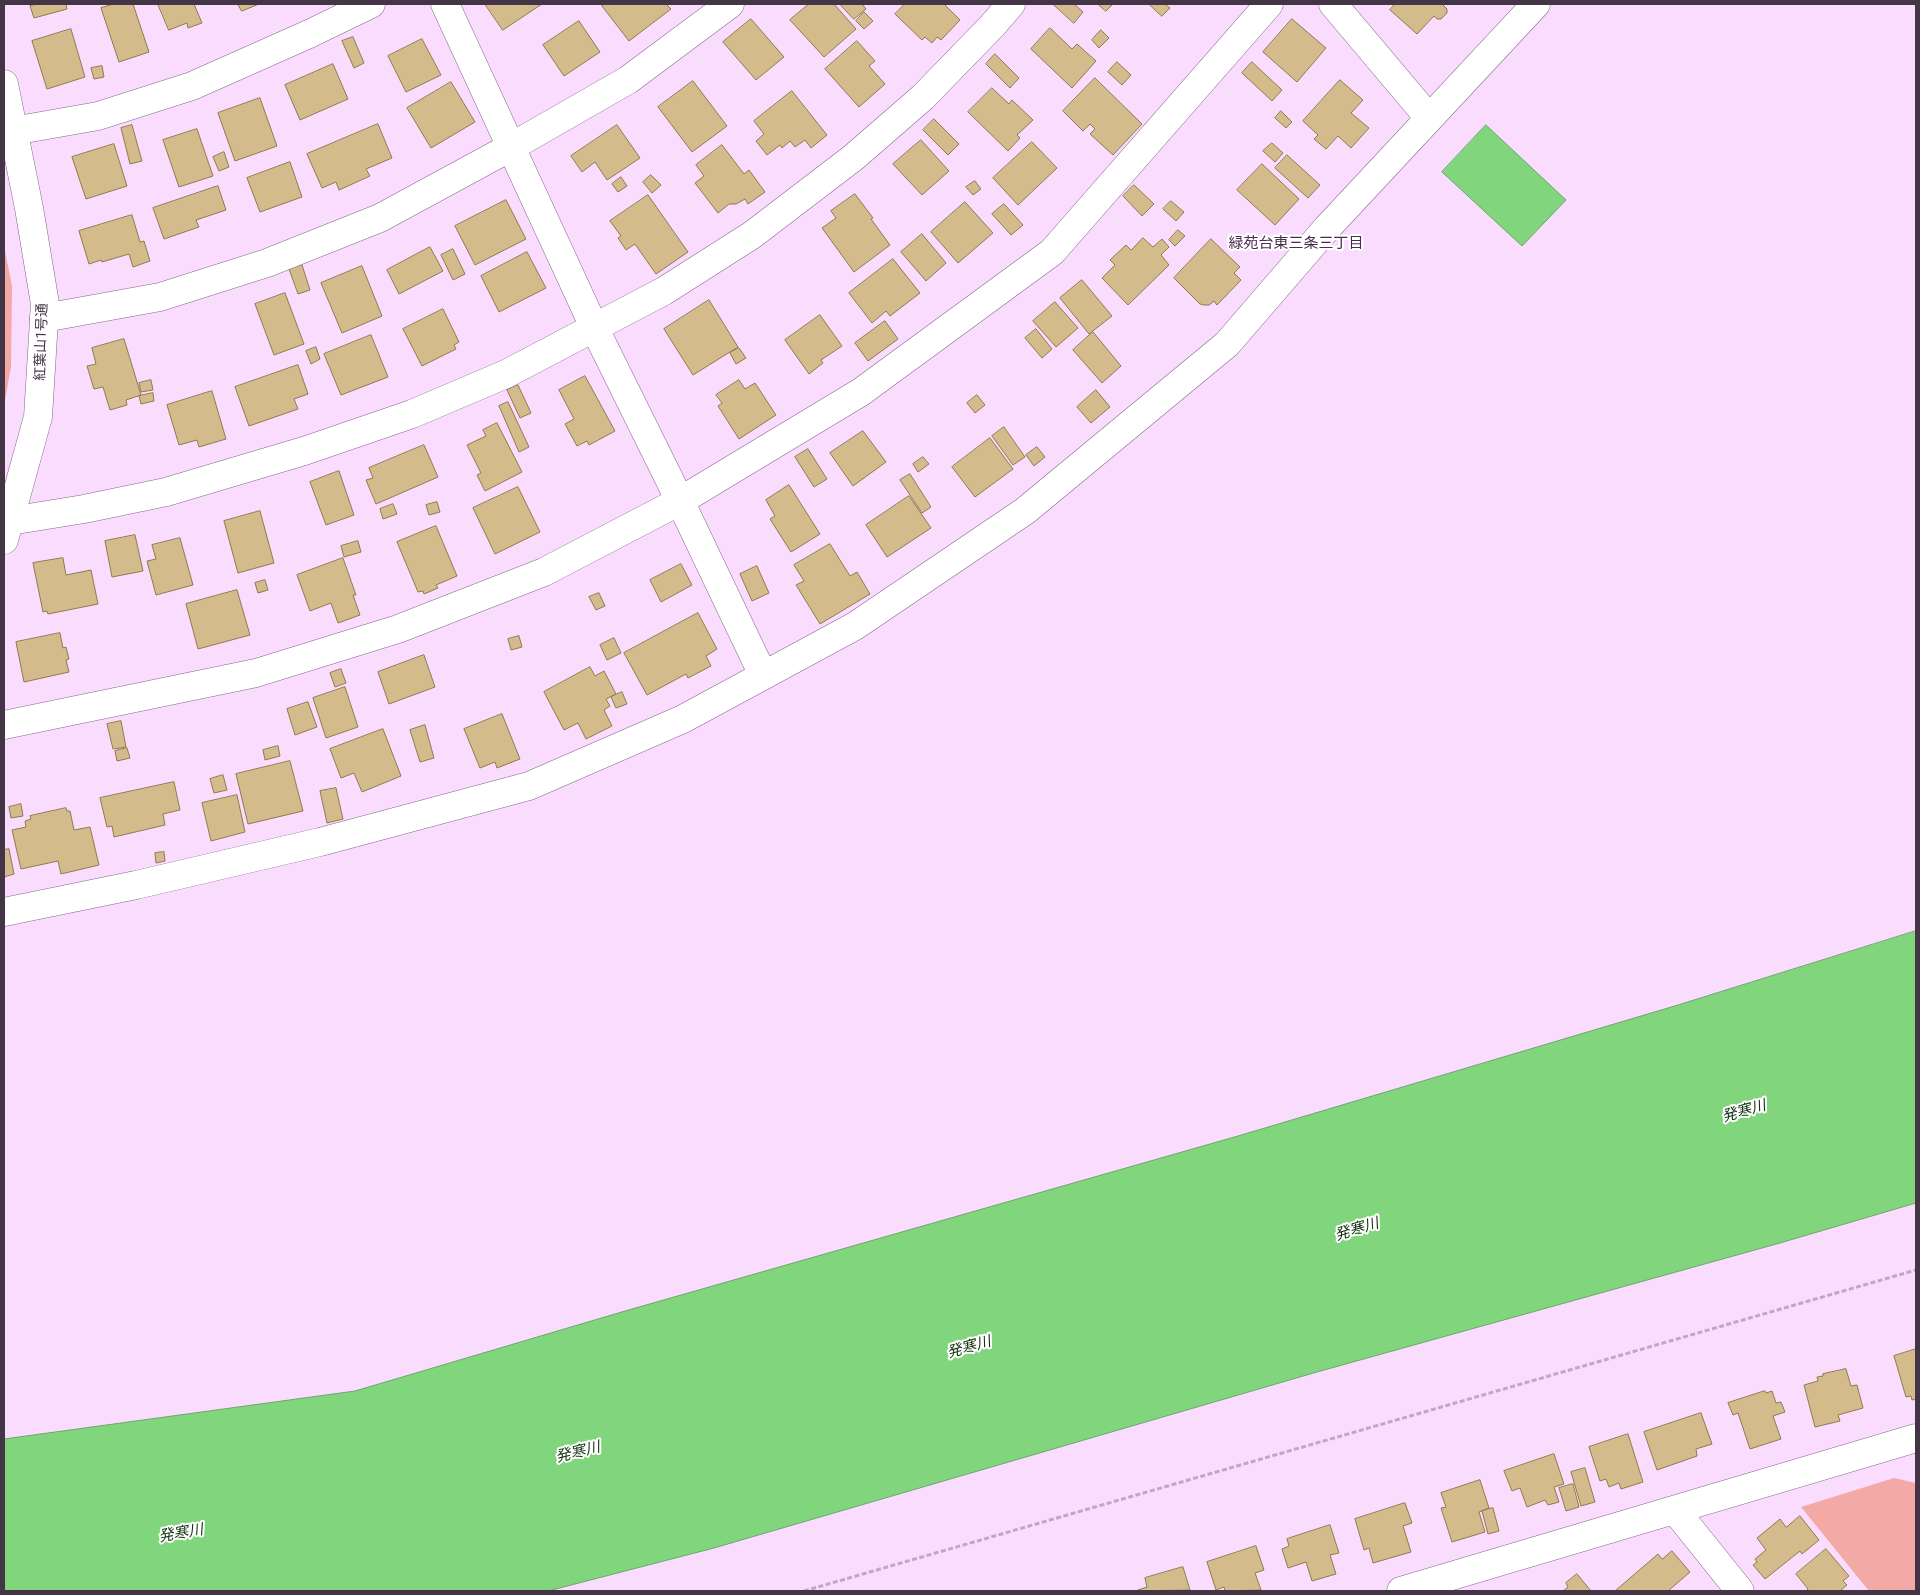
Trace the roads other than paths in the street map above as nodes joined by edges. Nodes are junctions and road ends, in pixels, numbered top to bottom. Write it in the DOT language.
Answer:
graph roads {
  1 [pos="370,4"];
  2 [pos="445,4"];
  3 [pos="730,4"];
  4 [pos="1011,4"];
  5 [pos="1269,4"];
  6 [pos="1333,4"];
  7 [pos="1536,4"];
  8 [pos="4,84"];
  9 [pos="1430,118"];
  10 [pos="13,131"];
  11 [pos="511,147"];
  12 [pos="44,318"];
  13 [pos="594,327"];
  14 [pos="680,501"];
  15 [pos="7,530"];
  16 [pos="763,675"];
  17 [pos="4,725"];
  18 [pos="4,912"];
  19 [pos="1915,1439"];
  20 [pos="1675,1510"];
  21 [pos="1468,1582"];
  22 [pos="1401,1591"];
  23 [pos="1740,1591"];
  1 -- 10 [label="street"];
  2 -- 11 [label="street"];
  3 -- 11 [label="street"];
  4 -- 13 [label="street"];
  5 -- 14 [label="street"];
  6 -- 9 [label="street"];
  7 -- 9 [label="street"];
  8 -- 10 [label="street, 紅葉山1号通"];
  9 -- 16 [label="street"];
  10 -- 12 [label="street, 紅葉山1号通"];
  11 -- 12 [label="street"];
  11 -- 13 [label="street"];
  12 -- 15 [label="street, 紅葉山1号通"];
  13 -- 14 [label="street"];
  13 -- 15 [label="street"];
  14 -- 16 [label="street"];
  14 -- 17 [label="street"];
  16 -- 18 [label="street"];
  19 -- 20 [label="street"];
  20 -- 21 [label="street"];
  20 -- 23 [label="street"];
  21 -- 22 [label="street"];
}
